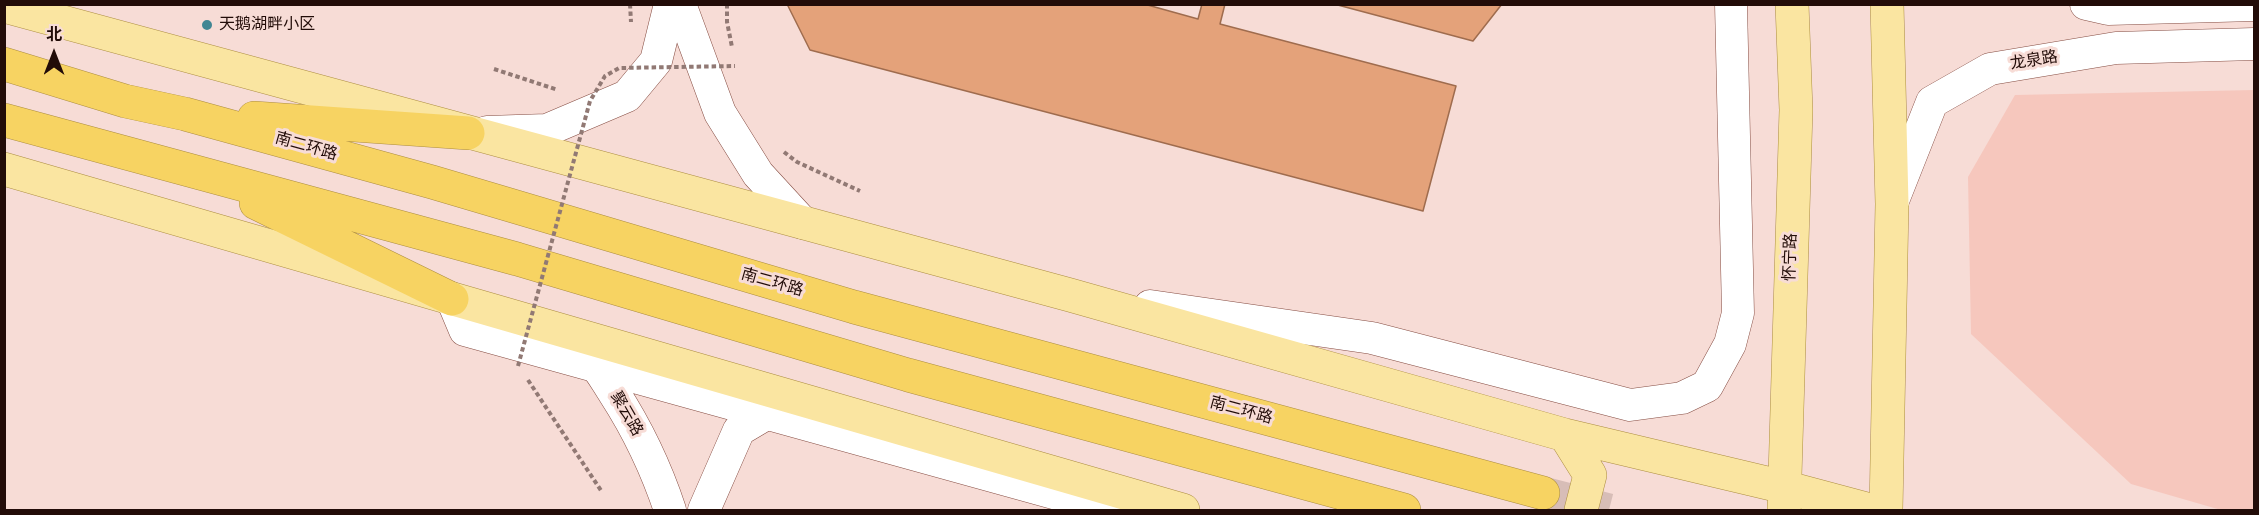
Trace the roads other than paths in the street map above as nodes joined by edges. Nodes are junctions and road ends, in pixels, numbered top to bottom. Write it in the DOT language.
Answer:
graph roads {
  1 [pos="670,4"];
  2 [pos="680,4"];
  3 [pos="1731,4"];
  4 [pos="1792,4"];
  5 [pos="1887,4"];
  6 [pos="2086,4"];
  7 [pos="2254,5"];
  8 [pos="4,6"];
  9 [pos="4,42"];
  10 [pos="2254,44"];
  11 [pos="4,64"];
  12 [pos="125,100"];
  13 [pos="185,114"];
  14 [pos="4,120"];
  15 [pos="468,133"];
  16 [pos="4,139"];
  17 [pos="138,156"];
  18 [pos="4,169"];
  19 [pos="184,169"];
  20 [pos="1892,204"];
  21 [pos="803,223"];
  22 [pos="1070,295"];
  23 [pos="452,299"];
  24 [pos="562,330"];
  25 [pos="597,366"];
  26 [pos="817,404"];
  27 [pos="766,414"];
  28 [pos="1565,435"];
  29 [pos="1543,493"];
  30 [pos="1784,499"];
  31 [pos="670,510"];
  32 [pos="704,510"];
  33 [pos="1115,510"];
  34 [pos="1182,510"];
  35 [pos="1404,510"];
  36 [pos="1581,510"];
  37 [pos="1870,510"];
  38 [pos="1886,510"];
  1 -- 15 [label="street"];
  2 -- 21 [label="street"];
  3 -- 22 [label="street"];
  4 -- 30 [label="main road, 怀宁路"];
  5 -- 20 [label="main road"];
  6 -- 7 [label="street"];
  8 -- 15 [label="main road"];
  9 -- 12 [label="highway"];
  10 -- 20 [label="street, 龙泉路"];
  11 -- 12 [label="highway, 南二环路"];
  12 -- 13 [label="highway, 南二环路"];
  13 -- 15 [label="highway"];
  13 -- 29 [label="highway, 南二环路"];
  14 -- 17 [label="highway"];
  15 -- 21 [label="main road"];
  16 -- 17 [label="highway"];
  17 -- 19 [label="highway"];
  18 -- 23 [label="main road"];
  19 -- 23 [label="highway"];
  19 -- 35 [label="highway"];
  20 -- 38 [label="main road"];
  21 -- 22 [label="main road"];
  22 -- 28 [label="main road"];
  23 -- 24 [label="main road"];
  23 -- 25 [label="street"];
  24 -- 25 [label="street, 聚云路"];
  24 -- 26 [label="main road"];
  25 -- 27 [label="street"];
  25 -- 31 [label="street, 聚云路"];
  26 -- 27 [label="street"];
  26 -- 34 [label="main road"];
  27 -- 32 [label="street"];
  27 -- 33 [label="street"];
  28 -- 30 [label="main road"];
  28 -- 36 [label="main road"];
  30 -- 37 [label="main road"];
}
